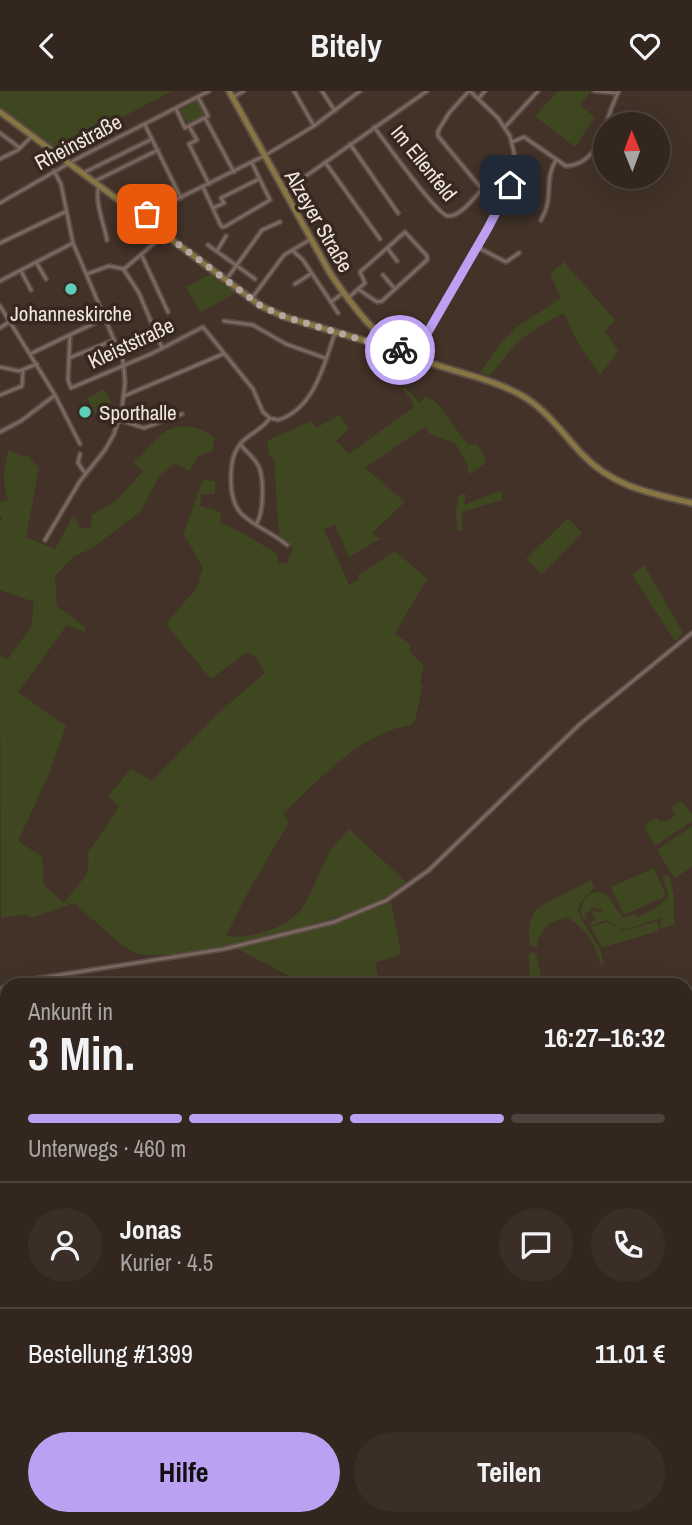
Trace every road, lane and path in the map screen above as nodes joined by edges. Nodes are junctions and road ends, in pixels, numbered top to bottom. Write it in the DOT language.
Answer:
graph roads {
  1 [pos="209,91"];
  2 [pos="244,91"];
  3 [pos="294,91"];
  4 [pos="322,91"];
  5 [pos="427,91"];
  6 [pos="469,91"];
  7 [pos="485,91"];
  8 [pos="538,91"];
  9 [pos="594,91"];
  10 [pos="358,92"];
  11 [pos="618,92"];
  12 [pos="231,93"];
  13 [pos="198,97"];
  14 [pos="478,99"];
  15 [pos="176,109"];
  16 [pos="335,111"];
  17 [pos="0,112"];
  18 [pos="205,118"];
  19 [pos="145,124"];
  20 [pos="189,126"];
  21 [pos="314,126"];
  22 [pos="374,126"];
  23 [pos="505,127"];
  24 [pos="0,134"];
  25 [pos="32,136"];
  26 [pos="152,139"];
  27 [pos="512,142"];
  28 [pos="350,144"];
  29 [pos="20,148"];
  30 [pos="158,150"];
  31 [pos="264,156"];
  32 [pos="0,159"];
  33 [pos="556,160"];
  34 [pos="325,162"];
  35 [pos="69,163"];
  36 [pos="252,163"];
  37 [pos="54,171"];
  38 [pos="234,172"];
  39 [pos="83,173"];
  40 [pos="259,179"];
  41 [pos="97,183"];
  42 [pos="209,184"];
  43 [pos="203,187"];
  44 [pos="482,189"];
  45 [pos="284,192"];
  46 [pos="181,198"];
  47 [pos="503,201"];
  48 [pos="0,203"];
  49 [pos="212,208"];
  50 [pos="65,212"];
  51 [pos="398,213"];
  52 [pos="143,218"];
  53 [pos="541,220"];
  54 [pos="280,222"];
  55 [pos="165,234"];
  56 [pos="226,236"];
  57 [pos="311,239"];
  58 [pos="380,239"];
  59 [pos="107,240"];
  60 [pos="0,243"];
  61 [pos="74,243"];
  62 [pos="208,245"];
  63 [pos="477,247"];
  64 [pos="387,248"];
  65 [pos="292,250"];
  66 [pos="217,251"];
  67 [pos="519,253"];
  68 [pos="142,256"];
  69 [pos="397,261"];
  70 [pos="36,262"];
  71 [pos="236,265"];
  72 [pos="124,269"];
  73 [pos="21,270"];
  74 [pos="312,273"];
  75 [pos="87,274"];
  76 [pos="383,275"];
  77 [pos="46,279"];
  78 [pos="255,279"];
  79 [pos="226,280"];
  80 [pos="0,281"];
  81 [pos="295,284"];
  82 [pos="358,289"];
  83 [pos="395,289"];
  84 [pos="31,290"];
  85 [pos="343,293"];
  86 [pos="251,298"];
  87 [pos="348,298"];
  88 [pos="331,302"];
  89 [pos="0,306"];
  90 [pos="169,312"];
  91 [pos="338,313"];
  92 [pos="105,318"];
  93 [pos="224,321"];
  94 [pos="9,322"];
  95 [pos="0,328"];
  96 [pos="335,333"];
  97 [pos="380,334"];
  98 [pos="69,335"];
  99 [pos="114,340"];
  100 [pos="385,340"];
  101 [pos="373,343"];
  102 [pos="162,348"];
  103 [pos="30,354"];
  104 [pos="223,354"];
  105 [pos="414,356"];
  106 [pos="69,358"];
  107 [pos="326,359"];
  108 [pos="37,364"];
  109 [pos="124,365"];
  110 [pos="0,367"];
  111 [pos="23,371"];
  112 [pos="0,395"];
  113 [pos="55,395"];
  114 [pos="124,396"];
  115 [pos="183,414"];
  116 [pos="270,418"];
  117 [pos="119,420"];
  118 [pos="0,432"];
  119 [pos="80,444"];
  120 [pos="240,444"];
  121 [pos="80,454"];
  122 [pos="86,474"];
  123 [pos="692,503"];
  124 [pos="256,524"];
  125 [pos="45,540"];
  126 [pos="287,545"];
  127 [pos="692,633"];
  128 [pos="40,978"];
  1 -- 13 [label="street, Rheinstraße"];
  2 -- 12 [label="street"];
  3 -- 21 [label="street"];
  4 -- 16 [label="street"];
  5 -- 22 [label="street"];
  6 -- 14 [label="street"];
  6 -- 44 [label="street"];
  7 -- 14 [label="street"];
  8 -- 23 [label="street"];
  9 -- 11 [label="street"];
  10 -- 16 [label="street"];
  11 -- 33 [label="street"];
  12 -- 31 [label="main road, Alzeyer Straße"];
  13 -- 15 [label="street, Rheinstraße"];
  13 -- 18 [label="street"];
  14 -- 23 [label="street"];
  15 -- 19 [label="street, Rheinstraße"];
  15 -- 20 [label="street"];
  16 -- 21 [label="street"];
  17 -- 25 [label="main road"];
  18 -- 20 [label="street"];
  18 -- 38 [label="street"];
  19 -- 26 [label="street"];
  19 -- 35 [label="street, Rheinstraße"];
  20 -- 42 [label="street"];
  21 -- 31 [label="street"];
  22 -- 28 [label="street"];
  22 -- 44 [label="street, Im Ellenfeld"];
  23 -- 27 [label="street"];
  24 -- 29 [label="street"];
  25 -- 29 [label="street"];
  25 -- 35 [label="main road"];
  26 -- 30 [label="street"];
  26 -- 39 [label="street"];
  27 -- 33 [label="street"];
  27 -- 47 [label="street"];
  28 -- 34 [label="street"];
  28 -- 51 [label="street"];
  29 -- 32 [label="street"];
  30 -- 41 [label="street"];
  30 -- 46 [label="street"];
  31 -- 36 [label="street"];
  31 -- 45 [label="main road, Alzeyer Straße"];
  33 -- 53 [label="street"];
  34 -- 45 [label="street"];
  34 -- 58 [label="street"];
  35 -- 37 [label="street, Rheinstraße"];
  35 -- 39 [label="main road"];
  36 -- 38 [label="street"];
  36 -- 40 [label="street"];
  37 -- 48 [label="street, Rheinstraße"];
  37 -- 50 [label="street"];
  38 -- 42 [label="street"];
  39 -- 41 [label="main road"];
  40 -- 49 [label="street"];
  40 -- 49 [label="street"];
  41 -- 52 [label="main road"];
  41 -- 59 [label="street"];
  42 -- 43 [label="street"];
  43 -- 46 [label="street"];
  43 -- 49 [label="street"];
  44 -- 47 [label="street"];
  45 -- 57 [label="main road, Alzeyer Straße"];
  46 -- 52 [label="street"];
  47 -- 63 [label="street"];
  50 -- 60 [label="street"];
  50 -- 61 [label="street"];
  52 -- 55 [label="main road"];
  54 -- 71 [label="street"];
  55 -- 68 [label="street"];
  55 -- 79 [label="main road"];
  56 -- 66 [label="street"];
  57 -- 65 [label="street"];
  57 -- 85 [label="main road, Alzeyer Straße"];
  61 -- 70 [label="street"];
  61 -- 75 [label="street"];
  62 -- 66 [label="street"];
  63 -- 67 [label="street"];
  63 -- 105 [label="street"];
  64 -- 69 [label="street"];
  64 -- 82 [label="street"];
  64 -- 83 [label="street"];
  65 -- 74 [label="street"];
  65 -- 86 [label="street"];
  66 -- 71 [label="street"];
  68 -- 72 [label="street"];
  68 -- 90 [label="street"];
  70 -- 73 [label="street"];
  70 -- 77 [label="street"];
  71 -- 78 [label="street"];
  71 -- 79 [label="street"];
  72 -- 75 [label="street"];
  72 -- 102 [label="street"];
  73 -- 80 [label="street"];
  73 -- 84 [label="street"];
  74 -- 81 [label="street"];
  74 -- 88 [label="street"];
  75 -- 92 [label="street"];
  76 -- 83 [label="street"];
  79 -- 86 [label="main road"];
  82 -- 83 [label="street"];
  82 -- 87 [label="street"];
  85 -- 87 [label="main road, Alzeyer Straße"];
  85 -- 88 [label="street"];
  86 -- 96 [label="main road"];
  87 -- 97 [label="main road, Alzeyer Straße"];
  88 -- 91 [label="street"];
  89 -- 94 [label="street"];
  92 -- 98 [label="street"];
  92 -- 99 [label="street"];
  93 -- 107 [label="street"];
  94 -- 95 [label="street"];
  94 -- 103 [label="street"];
  96 -- 101 [label="main road"];
  96 -- 107 [label="street"];
  97 -- 100 [label="main road, Alzeyer Straße"];
  97 -- 101 [label="main road"];
  98 -- 103 [label="street"];
  98 -- 106 [label="street"];
  99 -- 106 [label="street"];
  99 -- 109 [label="street"];
  100 -- 101 [label="main road"];
  100 -- 105 [label="main road, Alzeyer Straße"];
  102 -- 104 [label="street, Kleiststraße"];
  102 -- 109 [label="street, Kleiststraße"];
  103 -- 108 [label="street"];
  104 -- 114 [label="street"];
  104 -- 116 [label="street"];
  105 -- 123 [label="main road, Alzeyer Straße"];
  106 -- 109 [label="street, Kleiststraße"];
  107 -- 116 [label="street"];
  108 -- 111 [label="street"];
  108 -- 113 [label="street"];
  109 -- 114 [label="street"];
  110 -- 111 [label="street"];
  111 -- 112 [label="street"];
  113 -- 118 [label="street"];
  113 -- 119 [label="street"];
  114 -- 117 [label="street"];
  115 -- 117 [label="street"];
  116 -- 120 [label="street"];
  117 -- 122 [label="street"];
  120 -- 124 [label="street"];
  120 -- 124 [label="street"];
  121 -- 122 [label="street"];
  122 -- 125 [label="street"];
  124 -- 126 [label="street"];
  127 -- 128 [label="street"];
}
